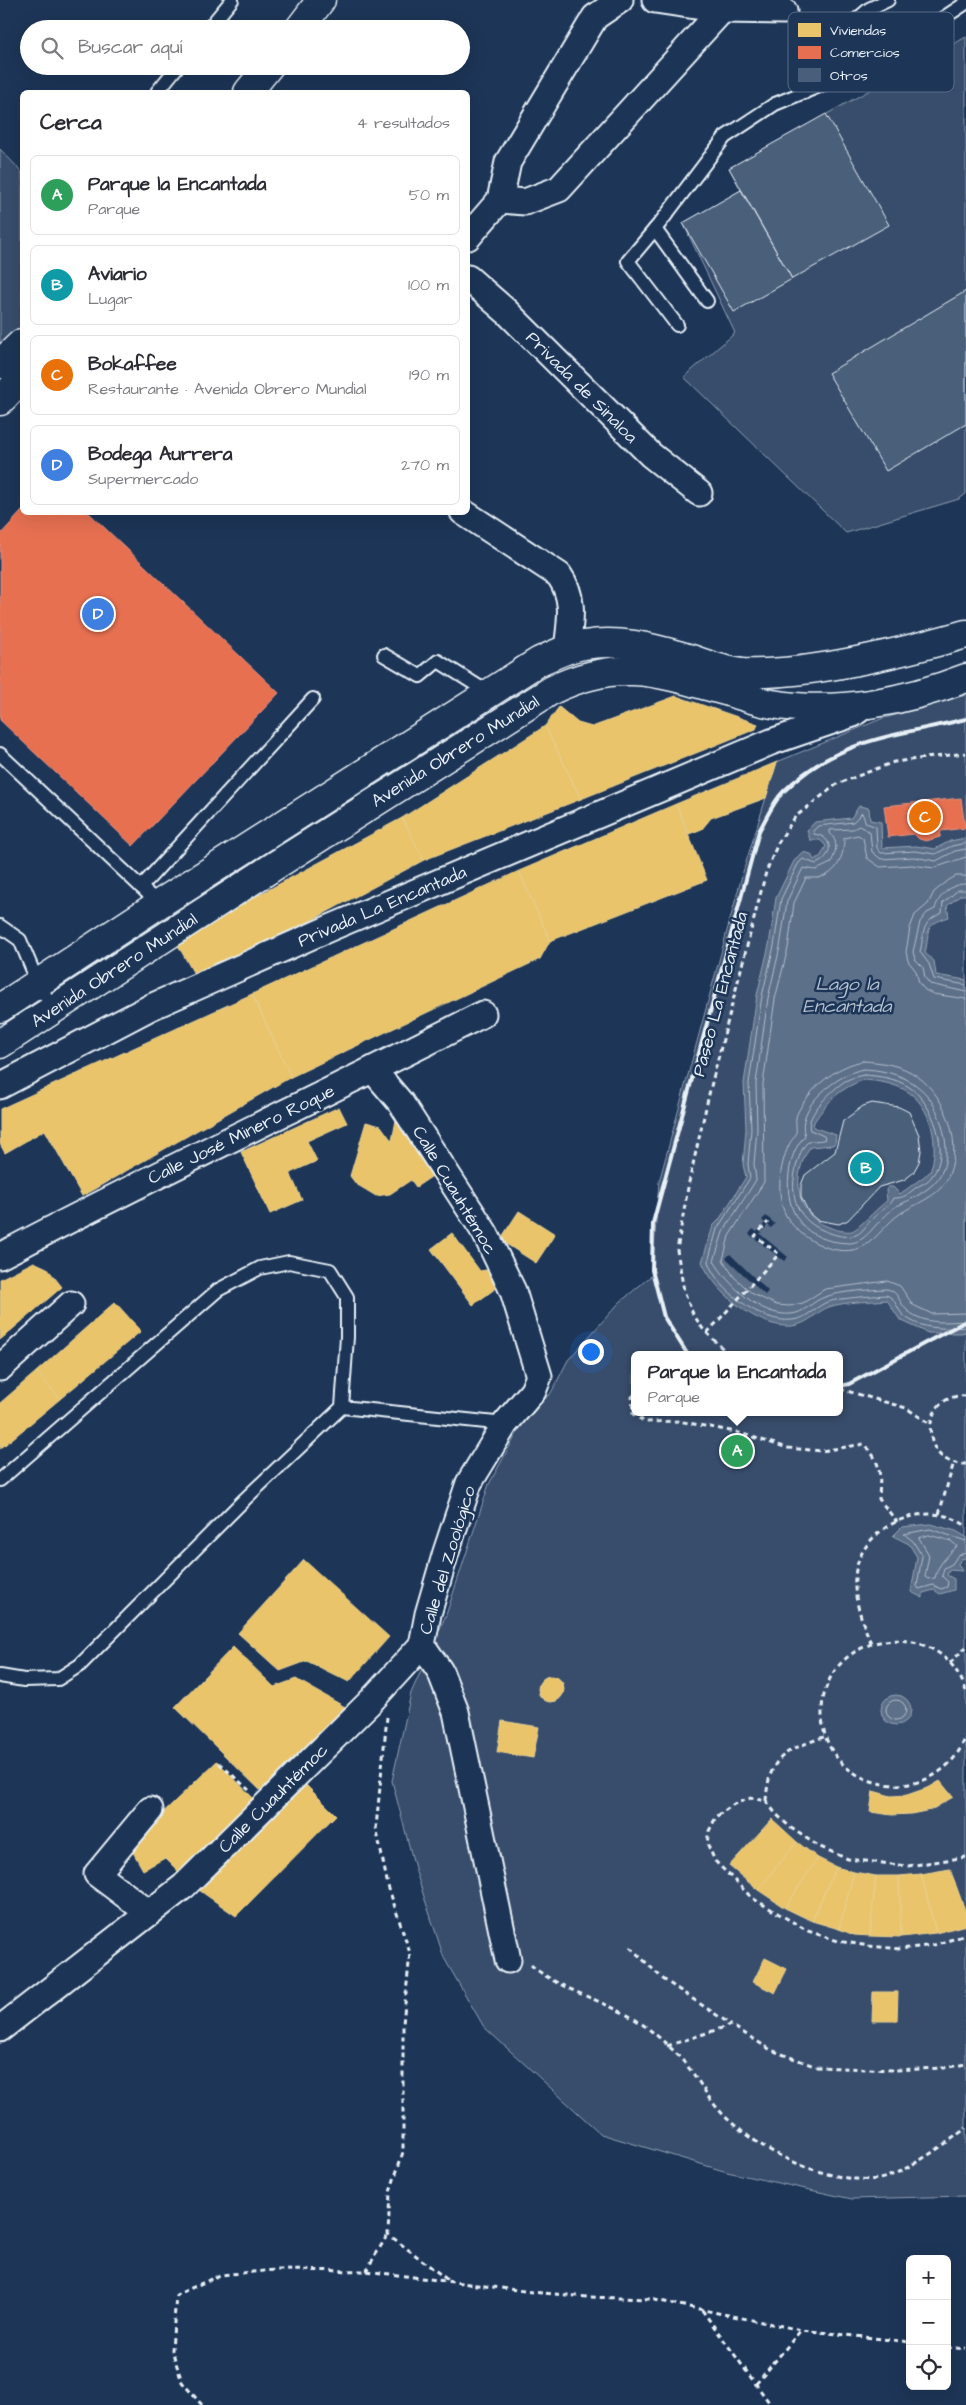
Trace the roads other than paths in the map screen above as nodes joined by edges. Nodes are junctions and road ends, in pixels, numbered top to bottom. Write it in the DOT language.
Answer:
graph roads {
  1 [pos="232,0"];
  2 [pos="300,0"];
  3 [pos="321,0"];
  4 [pos="620,0"];
  5 [pos="655,0"];
  6 [pos="888,0"];
  7 [pos="966,3"];
  8 [pos="722,10"];
  9 [pos="784,11"];
  10 [pos="866,12"];
  11 [pos="952,12"];
  12 [pos="215,20"];
  13 [pos="285,20"];
  14 [pos="306,20"];
  15 [pos="171,75"];
  16 [pos="243,75"];
  17 [pos="262,75"];
  18 [pos="159,90"];
  19 [pos="232,90"];
  20 [pos="250,90"];
  21 [pos="804,93"];
  22 [pos="500,200"];
  23 [pos="655,229"];
  24 [pos="470,235"];
  25 [pos="470,280"];
  26 [pos="707,301"];
  27 [pos="677,325"];
  28 [pos="20,345"];
  29 [pos="0,364"];
  30 [pos="20,380"];
  31 [pos="0,400"];
  32 [pos="698,493"];
  33 [pos="467,515"];
  34 [pos="966,634"];
  35 [pos="567,650"];
  36 [pos="384,655"];
  37 [pos="966,678"];
  38 [pos="488,693"];
  39 [pos="312,699"];
  40 [pos="770,704"];
  41 [pos="868,704"];
  42 [pos="771,742"];
  43 [pos="0,754"];
  44 [pos="150,895"];
  45 [pos="0,926"];
  46 [pos="38,983"];
  47 [pos="0,1008"];
  48 [pos="54,1010"];
  49 [pos="482,1014"];
  50 [pos="0,1044"];
  51 [pos="373,1070"];
  52 [pos="0,1086"];
  53 [pos="0,1256"];
  54 [pos="71,1304"];
  55 [pos="0,1368"];
  56 [pos="539,1376"];
  57 [pos="342,1407"];
  58 [pos="505,1424"];
  59 [pos="0,1480"];
  60 [pos="422,1645"];
  61 [pos="0,1676"];
  62 [pos="150,1810"];
  63 [pos="149,1913"];
  64 [pos="518,1961"];
  65 [pos="0,2029"];
  1 -- 12 [label="lane"];
  2 -- 13 [label="main road"];
  3 -- 14 [label="main road"];
  4 -- 22 [label="street"];
  5 -- 8 [label="street"];
  6 -- 10 [label="lane"];
  7 -- 11 [label="lane"];
  8 -- 9 [label="street"];
  8 -- 22 [label="street"];
  15 -- 18 [label="lane"];
  16 -- 19 [label="main road"];
  17 -- 20 [label="main road"];
  21 -- 23 [label="lane"];
  22 -- 24 [label="street"];
  23 -- 26 [label="lane"];
  23 -- 27 [label="lane"];
  25 -- 32 [label="street, Privada de Sinaloa"];
  28 -- 29 [label="main road"];
  30 -- 31 [label="main road"];
  33 -- 35 [label="street"];
  34 -- 35 [label="main road, Avenida Obrero Mundial"];
  35 -- 38 [label="main road, Avenida Obrero Mundial"];
  36 -- 38 [label="lane"];
  37 -- 41 [label="main road, Avenida Obrero Mundial"];
  38 -- 44 [label="main road, Avenida Obrero Mundial"];
  39 -- 44 [label="lane"];
  40 -- 41 [label="main road, Avenida Obrero Mundial"];
  40 -- 42 [label="street"];
  40 -- 48 [label="main road, Avenida Obrero Mundial"];
  41 -- 42 [label="street, Privada La Encantada"];
  42 -- 52 [label="street, Privada La Encantada"];
  43 -- 44 [label="lane"];
  44 -- 46 [label="main road, Avenida Obrero Mundial"];
  45 -- 46 [label="lane"];
  46 -- 47 [label="main road, Avenida Obrero Mundial"];
  46 -- 48 [label="lane"];
  48 -- 50 [label="main road, Avenida Obrero Mundial"];
  49 -- 51 [label="street, Calle José Minero Roque"];
  51 -- 53 [label="street, Calle José Minero Roque"];
  51 -- 56 [label="street, Calle Cuauhtémoc"];
  54 -- 55 [label="street"];
  56 -- 58 [label="street, Calle del Zoológico"];
  57 -- 58 [label="lane"];
  57 -- 59 [label="lane"];
  57 -- 61 [label="lane"];
  58 -- 60 [label="street, Calle del Zoológico"];
  60 -- 63 [label="street, Calle Cuauhtémoc"];
  60 -- 64 [label="street, Calle del Zoológico"];
  62 -- 63 [label="street"];
  63 -- 65 [label="street, Calle Cuauhtémoc"];
}
